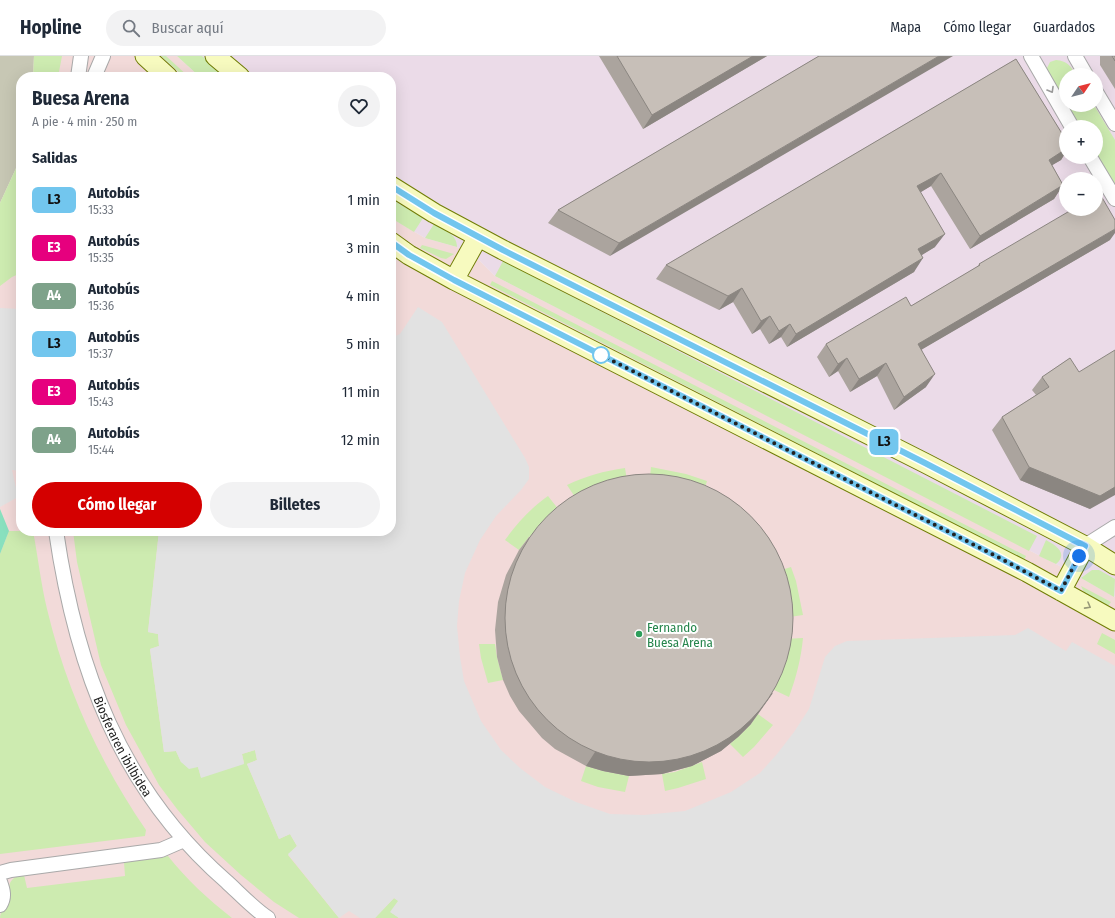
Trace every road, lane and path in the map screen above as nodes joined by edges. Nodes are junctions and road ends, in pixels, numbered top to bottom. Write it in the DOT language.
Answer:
graph roads {
  1 [pos="81,56"];
  2 [pos="103,56"];
  3 [pos="145,56"];
  4 [pos="215,56"];
  5 [pos="1031,56"];
  6 [pos="1075,56"];
  7 [pos="1082,68"];
  8 [pos="79,72"];
  9 [pos="96,72"];
  10 [pos="163,72"];
  11 [pos="234,72"];
  12 [pos="1103,104"];
  13 [pos="1068,120"];
  14 [pos="1115,124"];
  15 [pos="1094,164"];
  16 [pos="396,189"];
  17 [pos="1115,199"];
  18 [pos="478,237"];
  19 [pos="396,246"];
  20 [pos="454,280"];
  21 [pos="1115,527"];
  22 [pos="57,536"];
  23 [pos="1085,546"];
  24 [pos="1115,565"];
  25 [pos="1061,591"];
  26 [pos="1115,621"];
  27 [pos="184,840"];
  28 [pos="0,873"];
  29 [pos="0,882"];
  30 [pos="0,905"];
  31 [pos="268,918"];
  1 -- 8 [label="street"];
  2 -- 9 [label="street"];
  3 -- 10 [label="street"];
  4 -- 11 [label="street"];
  5 -- 13 [label="street, one-way"];
  6 -- 7 [label="street"];
  12 -- 14 [label="street"];
  15 -- 17 [label="street"];
  16 -- 18 [label="street"];
  18 -- 20 [label="street"];
  18 -- 23 [label="street"];
  19 -- 20 [label="street"];
  20 -- 25 [label="street"];
  21 -- 23 [label="street"];
  22 -- 27 [label="street, Biosferaren ibilbidea"];
  23 -- 24 [label="street"];
  23 -- 25 [label="street"];
  25 -- 26 [label="street, one-way"];
  27 -- 28 [label="street"];
  27 -- 31 [label="street, Biosferaren ibilbidea"];
  29 -- 30 [label="street"];
}
